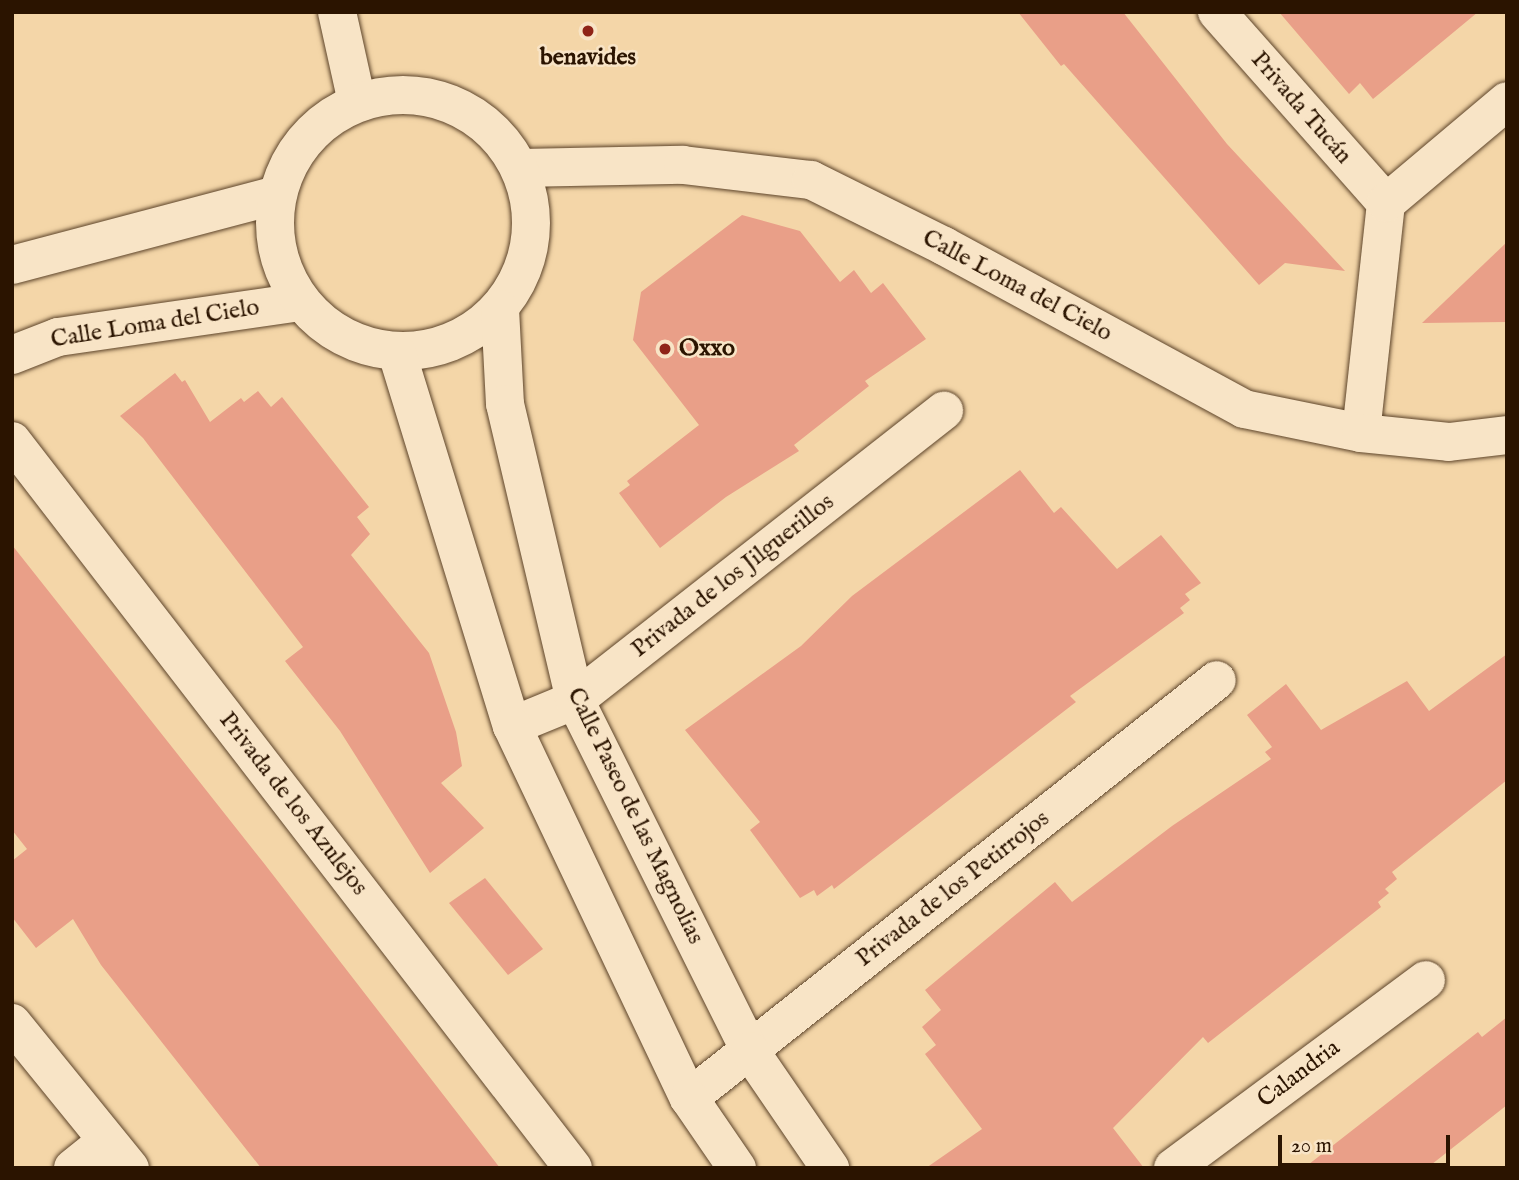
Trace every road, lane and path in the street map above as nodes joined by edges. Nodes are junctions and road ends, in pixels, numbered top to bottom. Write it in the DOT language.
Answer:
graph roads {
  1 [pos="337,12"];
  2 [pos="1217,12"];
  3 [pos="1507,101"];
  4 [pos="357,102"];
  5 [pos="520,168"];
  6 [pos="277,195"];
  7 [pos="1385,203"];
  8 [pos="12,265"];
  9 [pos="300,302"];
  10 [pos="500,309"];
  11 [pos="397,352"];
  12 [pos="12,355"];
  13 [pos="944,411"];
  14 [pos="1361,433"];
  15 [pos="1507,435"];
  16 [pos="12,441"];
  17 [pos="1217,680"];
  18 [pos="575,700"];
  19 [pos="512,726"];
  20 [pos="1426,980"];
  21 [pos="12,1023"];
  22 [pos="750,1051"];
  23 [pos="689,1098"];
  24 [pos="118,1154"];
  25 [pos="73,1168"];
  26 [pos="573,1168"];
  27 [pos="737,1168"];
  28 [pos="831,1168"];
  29 [pos="1173,1168"];
  1 -- 4 [label="street"];
  2 -- 7 [label="street, Privada Tucán"];
  3 -- 7 [label="street"];
  4 -- 5 [label="street"];
  4 -- 6 [label="street"];
  5 -- 10 [label="street"];
  5 -- 14 [label="street, Calle Loma del Cielo"];
  6 -- 8 [label="street"];
  6 -- 9 [label="street"];
  7 -- 14 [label="street"];
  9 -- 11 [label="street"];
  9 -- 12 [label="street, Calle Loma del Cielo"];
  10 -- 11 [label="street"];
  10 -- 18 [label="street, Calle Paseo de las Magnolias"];
  11 -- 19 [label="street"];
  13 -- 18 [label="street, Privada de los Jilguerillos"];
  14 -- 15 [label="street, Calle Loma del Cielo"];
  16 -- 26 [label="street, Privada de los Azulejos"];
  17 -- 22 [label="street, Privada de los Petirrojos"];
  18 -- 19 [label="street, Privada de los Jilguerillos"];
  18 -- 22 [label="street, Calle Paseo de las Magnolias"];
  19 -- 23 [label="street"];
  20 -- 29 [label="street, Calandria"];
  21 -- 24 [label="street"];
  22 -- 23 [label="street, Privada de los Petirrojos"];
  22 -- 28 [label="street, Calle Paseo de las Magnolias"];
  23 -- 27 [label="street"];
  24 -- 25 [label="street"];
}
